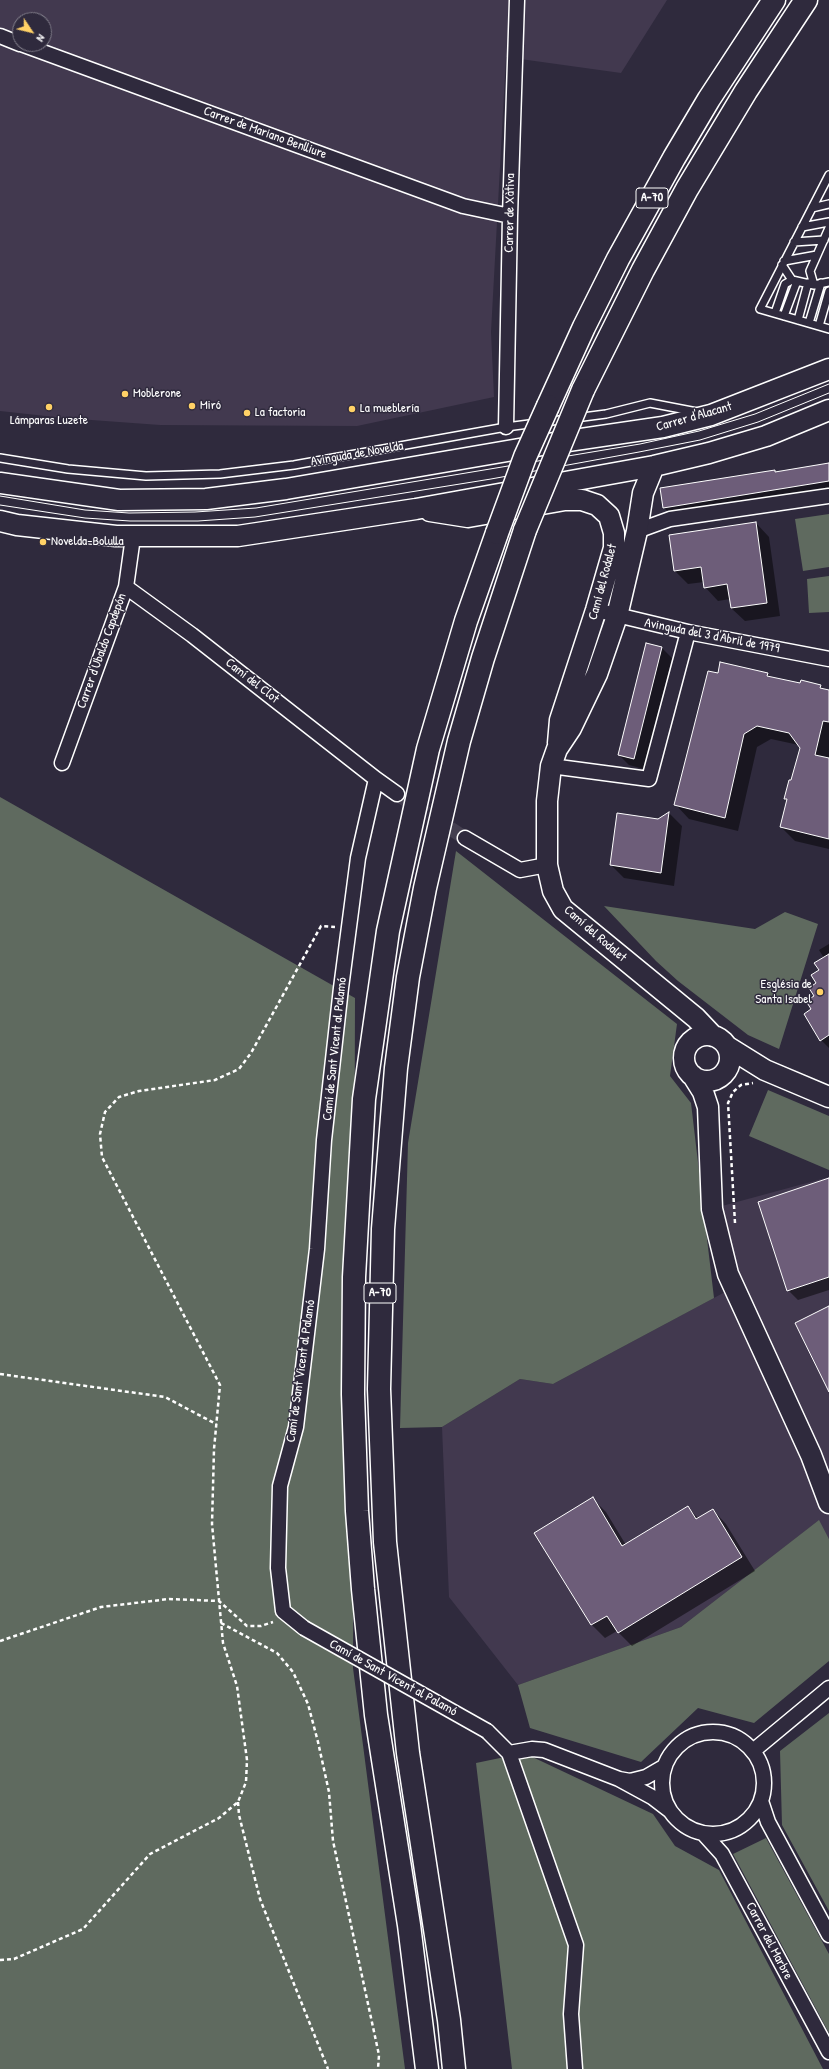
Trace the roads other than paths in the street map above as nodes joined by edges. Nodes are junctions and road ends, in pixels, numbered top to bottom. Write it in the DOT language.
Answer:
graph roads {
  1 [pos="517,0"];
  2 [pos="774,0"];
  3 [pos="806,0"];
  4 [pos="0,36"];
  5 [pos="12,41"];
  6 [pos="42,52"];
  7 [pos="829,175"];
  8 [pos="829,187"];
  9 [pos="821,189"];
  10 [pos="829,204"];
  11 [pos="812,208"];
  12 [pos="510,216"];
  13 [pos="829,222"];
  14 [pos="802,227"];
  15 [pos="829,228"];
  16 [pos="824,240"];
  17 [pos="794,242"];
  18 [pos="817,255"];
  19 [pos="783,263"];
  20 [pos="795,281"];
  21 [pos="829,282"];
  22 [pos="814,284"];
  23 [pos="829,292"];
  24 [pos="774,313"];
  25 [pos="784,316"];
  26 [pos="798,320"];
  27 [pos="809,323"];
  28 [pos="819,326"];
  29 [pos="829,329"];
  30 [pos="829,369"];
  31 [pos="829,410"];
  32 [pos="711,415"];
  33 [pos="506,427"];
  34 [pos="554,443"];
  35 [pos="0,458"];
  36 [pos="654,466"];
  37 [pos="0,483"];
  38 [pos="829,496"];
  39 [pos="416,509"];
  40 [pos="0,522"];
  41 [pos="637,531"];
  42 [pos="133,537"];
  43 [pos="126,586"];
  44 [pos="596,610"];
  45 [pos="617,616"];
  46 [pos="688,632"];
  47 [pos="829,659"];
  48 [pos="554,757"];
  49 [pos="62,763"];
  50 [pos="376,779"];
  51 [pos="397,794"];
  52 [pos="465,838"];
  53 [pos="547,865"];
  54 [pos="679,1004"];
  55 [pos="720,1041"];
  56 [pos="688,1046"];
  57 [pos="766,1070"];
  58 [pos="693,1076"];
  59 [pos="722,1076"];
  60 [pos="829,1097"];
  61 [pos="708,1106"];
  62 [pos="811,1455"];
  63 [pos="829,1482"];
  64 [pos="829,1503"];
  65 [pos="829,1688"];
  66 [pos="753,1751"];
  67 [pos="509,1753"];
  68 [pos="665,1766"];
  69 [pos="619,1779"];
  70 [pos="761,1801"];
  71 [pos="670,1810"];
  72 [pos="703,1833"];
  73 [pos="829,1935"];
  74 [pos="829,2052"];
  75 [pos="427,2069"];
  76 [pos="454,2069"];
  77 [pos="575,2069"];
  1 -- 12 [label="street, Carrer de Xàtiva"];
  2 -- 75 [label="highway, A-70, bridge"];
  3 -- 76 [label="highway, A-70, bridge"];
  4 -- 5 [label="street, Carrer de Mariano Benlliure"];
  6 -- 12 [label="street, Carrer de Mariano Benlliure"];
  7 -- 9 [label="lane"];
  8 -- 9 [label="lane"];
  9 -- 11 [label="lane"];
  10 -- 11 [label="lane"];
  11 -- 14 [label="lane"];
  12 -- 33 [label="street, Carrer de Xàtiva"];
  13 -- 14 [label="lane"];
  14 -- 17 [label="lane"];
  15 -- 16 [label="lane"];
  16 -- 17 [label="lane"];
  16 -- 18 [label="lane"];
  17 -- 19 [label="lane"];
  18 -- 19 [label="lane"];
  18 -- 22 [label="lane"];
  19 -- 20 [label="lane"];
  19 -- 24 [label="lane"];
  20 -- 22 [label="lane"];
  20 -- 24 [label="lane"];
  20 -- 25 [label="lane"];
  21 -- 22 [label="lane"];
  22 -- 26 [label="lane"];
  22 -- 27 [label="lane"];
  23 -- 28 [label="lane"];
  24 -- 25 [label="lane"];
  25 -- 26 [label="lane"];
  26 -- 27 [label="lane"];
  27 -- 28 [label="lane"];
  28 -- 29 [label="lane"];
  30 -- 32 [label="street, Carrer d'Alacant"];
  31 -- 36 [label="street"];
  32 -- 33 [label="lane, Avinguda de Novelda"];
  32 -- 34 [label="street, Carrer d'Alacant"];
  33 -- 35 [label="lane, Avinguda de Novelda"];
  34 -- 37 [label="street, Avinguda de Novelda"];
  36 -- 39 [label="street"];
  36 -- 41 [label="street, Camí del Rodalet"];
  38 -- 41 [label="street"];
  39 -- 42 [label="street"];
  39 -- 44 [label="street, Camí del Rodalet"];
  40 -- 42 [label="street"];
  41 -- 45 [label="street, Camí del Rodalet"];
  42 -- 43 [label="street, Carrer d'Ubaldo Capdepón"];
  43 -- 49 [label="street, Carrer d'Ubaldo Capdepón"];
  43 -- 50 [label="street, Camí del Clot"];
  44 -- 45 [label="street, Avinguda del 3 d'Abril de 1979"];
  44 -- 48 [label="street, Camí del Rodalet"];
  45 -- 46 [label="street, Avinguda del 3 d'Abril de 1979"];
  45 -- 48 [label="street, Camí del Rodalet"];
  46 -- 47 [label="street, Avinguda del 3 d'Abril de 1979"];
  46 -- 48 [label="street"];
  48 -- 53 [label="street, Camí del Rodalet"];
  50 -- 51 [label="street"];
  50 -- 67 [label="street, Camí de Sant Vicent al Palamó, bridge"];
  52 -- 53 [label="street"];
  53 -- 54 [label="street, Camí del Rodalet"];
  54 -- 55 [label="street, Camí del Rodalet"];
  54 -- 56 [label="street"];
  55 -- 56 [label="street"];
  55 -- 57 [label="street, Camí del Rodalet"];
  55 -- 59 [label="street"];
  56 -- 58 [label="street"];
  57 -- 59 [label="street"];
  57 -- 60 [label="street, Camí del Rodalet"];
  58 -- 59 [label="street"];
  58 -- 61 [label="street"];
  59 -- 61 [label="street"];
  61 -- 62 [label="street"];
  62 -- 63 [label="street"];
  62 -- 64 [label="street"];
  65 -- 66 [label="street"];
  66 -- 68 [label="street"];
  66 -- 70 [label="street"];
  67 -- 69 [label="street"];
  67 -- 77 [label="street, Camí de Sant Vicent al Palamó"];
  68 -- 69 [label="street"];
  68 -- 71 [label="street"];
  69 -- 71 [label="street"];
  70 -- 72 [label="street"];
  70 -- 73 [label="street"];
  71 -- 72 [label="street"];
  72 -- 74 [label="street, Carrer del Marbre"];
}
